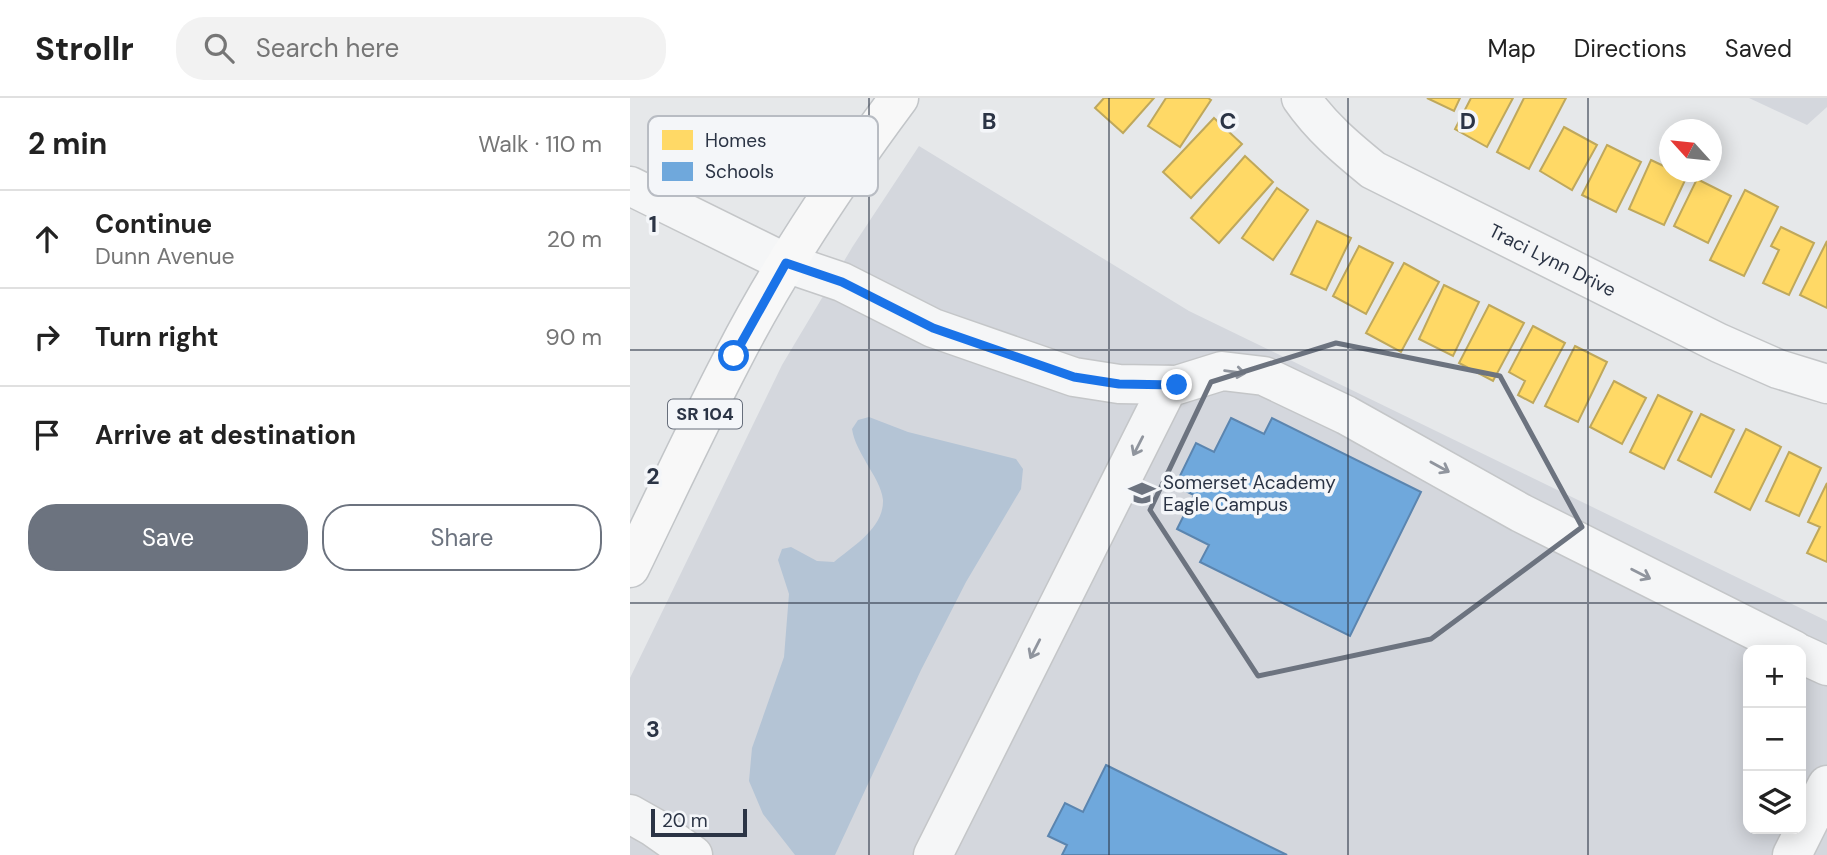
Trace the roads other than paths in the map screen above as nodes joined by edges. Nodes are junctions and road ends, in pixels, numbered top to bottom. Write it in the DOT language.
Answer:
graph roads {
  1 [pos="899,98"];
  2 [pos="1301,98"];
  3 [pos="878,126"];
  4 [pos="630,186"];
  5 [pos="648,195"];
  6 [pos="650,196"];
  7 [pos="829,196"];
  8 [pos="786,263"];
  9 [pos="1827,384"];
  10 [pos="1169,385"];
  11 [pos="630,568"];
  12 [pos="1784,645"];
  13 [pos="1806,656"];
  14 [pos="1827,666"];
  15 [pos="1827,785"];
  16 [pos="630,814"];
  17 [pos="693,855"];
  18 [pos="933,855"];
  19 [pos="1792,855"];
  1 -- 3 [label="main road, SR 104"];
  2 -- 9 [label="street, Traci Lynn Drive"];
  4 -- 5 [label="street"];
  6 -- 8 [label="street"];
  7 -- 8 [label="main road, SR 104"];
  8 -- 10 [label="street"];
  8 -- 11 [label="main road, SR 104"];
  10 -- 12 [label="street, one-way"];
  10 -- 18 [label="street, one-way"];
  13 -- 14 [label="street"];
  15 -- 19 [label="street"];
  16 -- 17 [label="street"];
}
